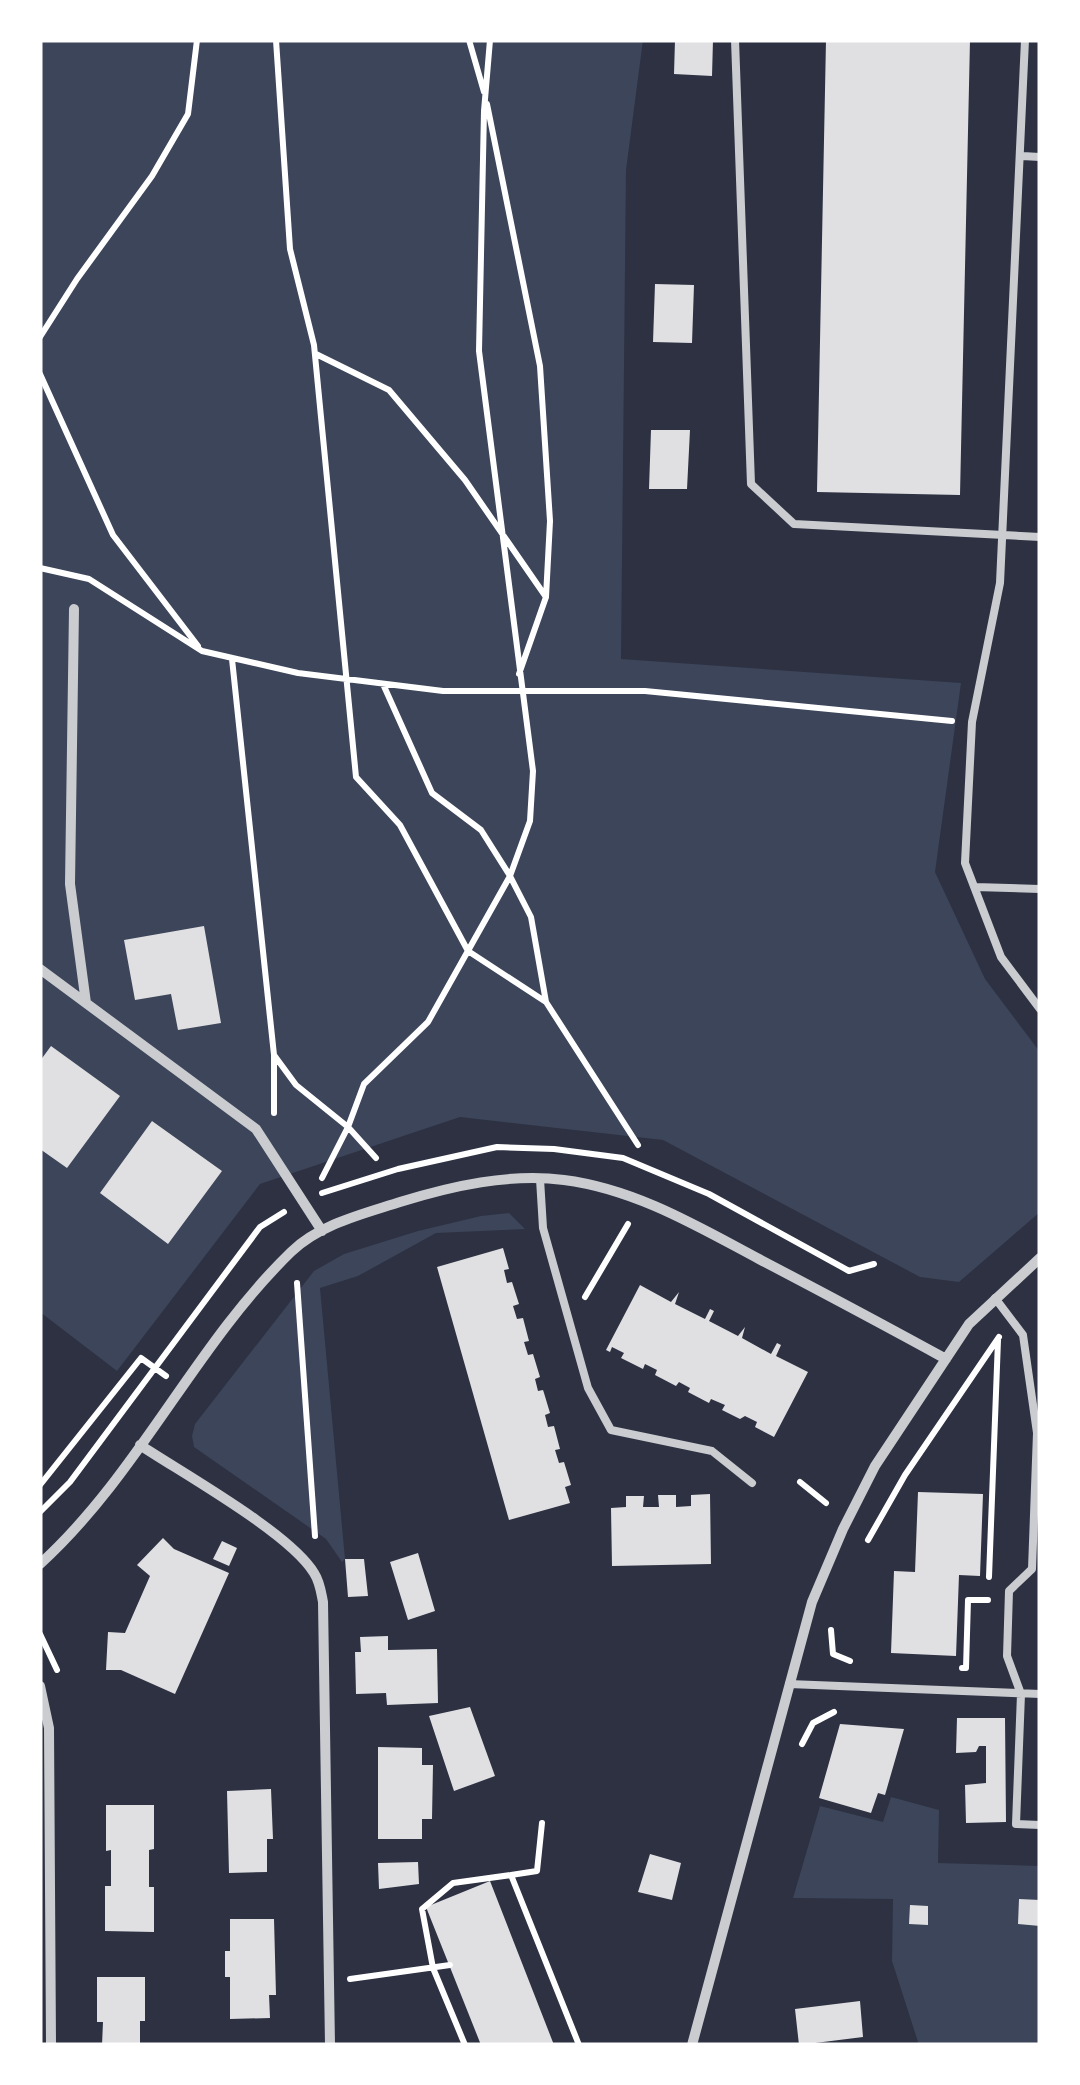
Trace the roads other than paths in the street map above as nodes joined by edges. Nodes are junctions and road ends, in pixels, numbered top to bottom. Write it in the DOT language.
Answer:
graph roads {
  1 [pos="735,40"];
  2 [pos="1024,40"];
  3 [pos="1022,156"];
  4 [pos="1040,156"];
  5 [pos="1002,536"];
  6 [pos="1040,537"];
  7 [pos="74,609"];
  8 [pos="976,887"];
  9 [pos="1040,889"];
  10 [pos="40,969"];
  11 [pos="86,1003"];
  12 [pos="1040,1009"];
  13 [pos="540,1178"];
  14 [pos="322,1231"];
  15 [pos="1040,1258"];
  16 [pos="995,1298"];
  17 [pos="946,1359"];
  18 [pos="140,1445"];
  19 [pos="1038,1448"];
  20 [pos="752,1483"];
  21 [pos="40,1564"];
  22 [pos="1036,1569"];
  23 [pos="789,1684"];
  24 [pos="40,1686"];
  25 [pos="1021,1694"];
  26 [pos="1040,1694"];
  27 [pos="1040,1825"];
  28 [pos="50,2045"];
  29 [pos="330,2045"];
  30 [pos="692,2045"];
  1 -- 5 [label="lane"];
  2 -- 3 [label="lane"];
  3 -- 4 [label="lane"];
  3 -- 5 [label="lane"];
  5 -- 6 [label="lane"];
  5 -- 8 [label="lane"];
  7 -- 11 [label="street"];
  8 -- 9 [label="lane"];
  8 -- 12 [label="lane"];
  10 -- 11 [label="street"];
  11 -- 14 [label="street"];
  13 -- 14 [label="street"];
  13 -- 17 [label="street"];
  13 -- 20 [label="lane"];
  14 -- 18 [label="street"];
  15 -- 16 [label="street"];
  16 -- 17 [label="street"];
  16 -- 19 [label="lane"];
  17 -- 23 [label="street"];
  18 -- 21 [label="street"];
  18 -- 29 [label="street"];
  19 -- 22 [label="lane"];
  22 -- 25 [label="lane"];
  23 -- 25 [label="lane"];
  23 -- 30 [label="street"];
  24 -- 28 [label="street"];
  25 -- 26 [label="lane"];
  25 -- 27 [label="lane"];
}
